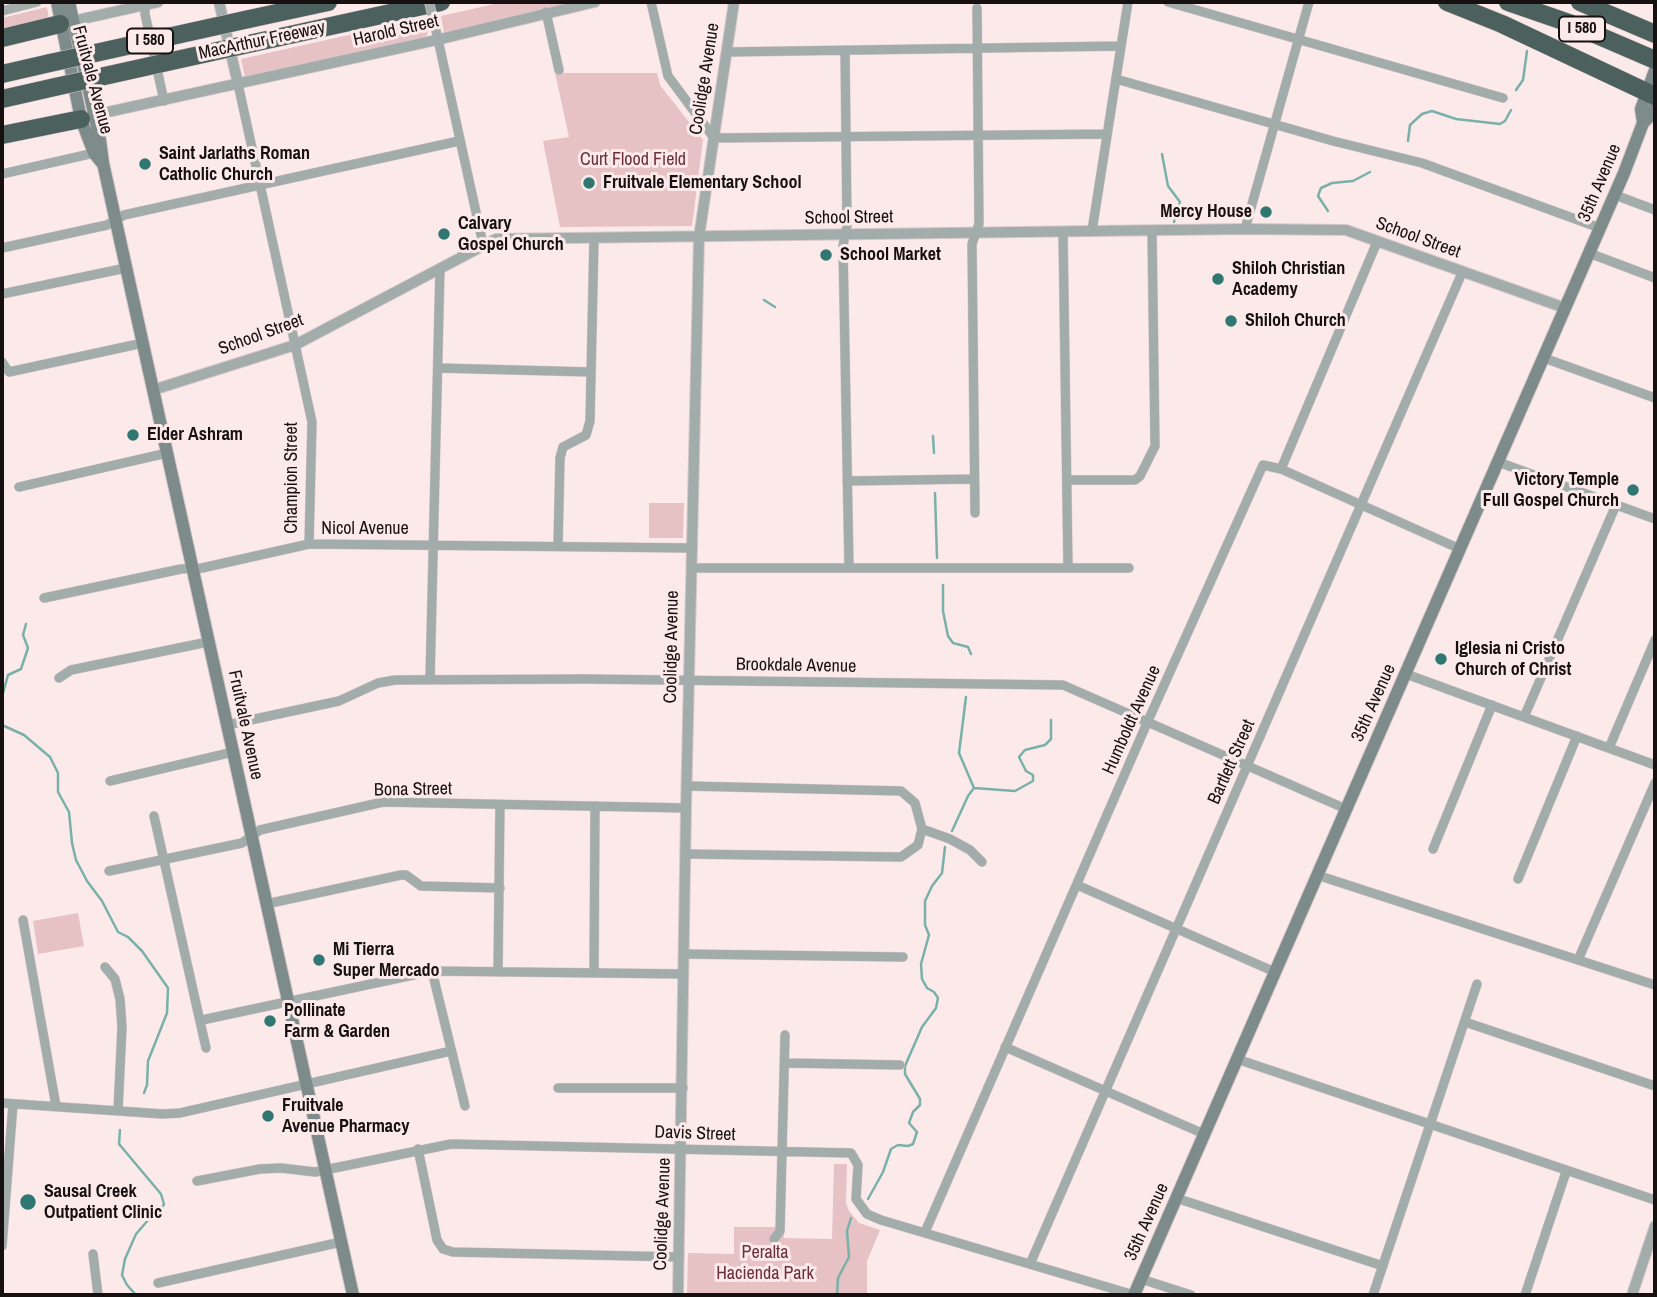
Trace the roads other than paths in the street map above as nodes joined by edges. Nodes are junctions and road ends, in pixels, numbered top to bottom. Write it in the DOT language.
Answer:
graph roads {
  1 [pos="37,2"];
  2 [pos="158,2"];
  3 [pos="219,2"];
  4 [pos="328,2"];
  5 [pos="429,2"];
  6 [pos="441,2"];
  7 [pos="595,2"];
  8 [pos="651,2"];
  9 [pos="734,2"];
  10 [pos="1128,2"];
  11 [pos="1168,2"];
  12 [pos="1309,2"];
  13 [pos="1447,2"];
  14 [pos="1508,2"];
  15 [pos="1580,2"];
  16 [pos="65,3"];
  17 [pos="145,4"];
  18 [pos="977,8"];
  19 [pos="2,11"];
  20 [pos="546,12"];
  21 [pos="66,23"];
  22 [pos="1655,34"];
  23 [pos="2,38"];
  24 [pos="1298,39"];
  25 [pos="438,40"];
  26 [pos="1121,46"];
  27 [pos="976,48"];
  28 [pos="845,50"];
  29 [pos="727,51"];
  30 [pos="1655,60"];
  31 [pos="559,70"];
  32 [pos="1655,70"];
  33 [pos="2,74"];
  34 [pos="1116,79"];
  35 [pos="237,84"];
  36 [pos="1651,95"];
  37 [pos="1503,98"];
  38 [pos="2,99"];
  39 [pos="164,100"];
  40 [pos="88,117"];
  41 [pos="1274,124"];
  42 [pos="1107,134"];
  43 [pos="2,135"];
  44 [pos="978,135"];
  45 [pos="846,136"];
  46 [pos="714,138"];
  47 [pos="460,141"];
  48 [pos="98,158"];
  49 [pos="2,174"];
  50 [pos="260,185"];
  51 [pos="1615,195"];
  52 [pos="1655,210"];
  53 [pos="115,220"];
  54 [pos="1600,228"];
  55 [pos="1245,229"];
  56 [pos="1091,231"];
  57 [pos="1152,231"];
  58 [pos="1063,232"];
  59 [pos="974,234"];
  60 [pos="845,236"];
  61 [pos="699,237"];
  62 [pos="594,238"];
  63 [pos="1377,242"];
  64 [pos="482,244"];
  65 [pos="2,248"];
  66 [pos="1589,253"];
  67 [pos="126,268"];
  68 [pos="440,268"];
  69 [pos="1462,273"];
  70 [pos="1655,278"];
  71 [pos="2,294"];
  72 [pos="1565,308"];
  73 [pos="142,343"];
  74 [pos="295,345"];
  75 [pos="1544,358"];
  76 [pos="2,362"];
  77 [pos="439,369"];
  78 [pos="591,372"];
  79 [pos="153,390"];
  80 [pos="1655,398"];
  81 [pos="167,453"];
  82 [pos="1498,462"];
  83 [pos="1281,469"];
  84 [pos="974,479"];
  85 [pos="1067,480"];
  86 [pos="847,481"];
  87 [pos="19,486"];
  88 [pos="1362,504"];
  89 [pos="1616,505"];
  90 [pos="975,513"];
  91 [pos="1655,519"];
  92 [pos="309,544"];
  93 [pos="435,545"];
  94 [pos="558,546"];
  95 [pos="692,548"];
  96 [pos="1460,549"];
  97 [pos="849,567"];
  98 [pos="1068,567"];
  99 [pos="692,568"];
  100 [pos="1129,568"];
  101 [pos="192,569"];
  102 [pos="44,598"];
  103 [pos="1655,640"];
  104 [pos="208,642"];
  105 [pos="1406,674"];
  106 [pos="59,678"];
  107 [pos="430,680"];
  108 [pos="689,680"];
  109 [pos="1492,705"];
  110 [pos="1524,717"];
  111 [pos="1147,723"];
  112 [pos="227,725"];
  113 [pos="1577,736"];
  114 [pos="1609,748"];
  115 [pos="233,752"];
  116 [pos="1655,765"];
  117 [pos="1247,766"];
  118 [pos="110,781"];
  119 [pos="1655,783"];
  120 [pos="687,786"];
  121 [pos="500,805"];
  122 [pos="595,806"];
  123 [pos="686,808"];
  124 [pos="1346,809"];
  125 [pos="154,816"];
  126 [pos="922,829"];
  127 [pos="251,836"];
  128 [pos="1433,849"];
  129 [pos="685,854"];
  130 [pos="163,860"];
  131 [pos="982,862"];
  132 [pos="109,871"];
  133 [pos="1317,876"];
  134 [pos="1518,879"];
  135 [pos="1077,885"];
  136 [pos="500,888"];
  137 [pos="267,904"];
  138 [pos="23,920"];
  139 [pos="1177,928"];
  140 [pos="684,954"];
  141 [pos="903,957"];
  142 [pos="1578,960"];
  143 [pos="105,967"];
  144 [pos="432,971"];
  145 [pos="498,971"];
  146 [pos="1275,972"];
  147 [pos="594,973"];
  148 [pos="684,974"];
  149 [pos="1477,984"];
  150 [pos="1655,985"];
  151 [pos="288,1002"];
  152 [pos="202,1020"];
  153 [pos="1465,1022"];
  154 [pos="785,1035"];
  155 [pos="1005,1047"];
  156 [pos="206,1048"];
  157 [pos="451,1051"];
  158 [pos="1237,1059"];
  159 [pos="785,1063"];
  160 [pos="900,1065"];
  161 [pos="306,1084"];
  162 [pos="1655,1086"];
  163 [pos="558,1088"];
  164 [pos="683,1088"];
  165 [pos="1105,1091"];
  166 [pos="2,1103"];
  167 [pos="13,1104"];
  168 [pos="56,1106"];
  169 [pos="465,1106"];
  170 [pos="118,1111"];
  171 [pos="1429,1126"];
  172 [pos="1204,1134"];
  173 [pos="682,1149"];
  174 [pos="418,1150"];
  175 [pos="781,1153"];
  176 [pos="325,1170"];
  177 [pos="1566,1171"];
  178 [pos="197,1181"];
  179 [pos="1177,1198"];
  180 [pos="1655,1200"];
  181 [pos="1655,1226"];
  182 [pos="925,1232"];
  183 [pos="774,1239"];
  184 [pos="341,1242"];
  185 [pos="2,1245"];
  186 [pos="93,1254"];
  187 [pos="679,1257"];
  188 [pos="1030,1264"];
  189 [pos="1383,1266"];
  190 [pos="1141,1279"];
  191 [pos="158,1283"];
  192 [pos="98,1295"];
  193 [pos="353,1295"];
  194 [pos="678,1295"];
  195 [pos="1134,1295"];
  196 [pos="1191,1295"];
  197 [pos="1373,1295"];
  198 [pos="1525,1295"];
  199 [pos="1632,1295"];
  1 -- 19 [label="street"];
  2 -- 17 [label="street"];
  3 -- 35 [label="street, Champion Street"];
  4 -- 33 [label="highway, MacArthur Freeway / I 580, bridge"];
  5 -- 25 [label="street, bridge"];
  6 -- 38 [label="highway, MacArthur Freeway / I 580, bridge"];
  7 -- 20 [label="street, Harold Street"];
  8 -- 46 [label="street"];
  9 -- 29 [label="street, Coolidge Avenue"];
  10 -- 26 [label="street"];
  11 -- 24 [label="street"];
  12 -- 24 [label="street"];
  13 -- 36 [label="highway"];
  14 -- 30 [label="highway, I 580"];
  15 -- 22 [label="highway, I 580"];
  16 -- 21 [label="main road, Fruitvale Avenue"];
  17 -- 21 [label="street"];
  17 -- 39 [label="street"];
  18 -- 27 [label="street"];
  20 -- 25 [label="street, Harold Street"];
  20 -- 31 [label="street"];
  21 -- 23 [label="highway"];
  21 -- 40 [label="main road, Fruitvale Avenue"];
  24 -- 37 [label="street"];
  24 -- 41 [label="street"];
  25 -- 35 [label="street, Harold Street"];
  25 -- 47 [label="street"];
  26 -- 27 [label="street"];
  26 -- 34 [label="street"];
  27 -- 28 [label="street"];
  27 -- 44 [label="street"];
  28 -- 29 [label="street"];
  28 -- 45 [label="street"];
  29 -- 46 [label="street, Coolidge Avenue"];
  32 -- 36 [label="main road, 35th Avenue"];
  34 -- 41 [label="street"];
  34 -- 42 [label="street"];
  35 -- 39 [label="street, Harold Street"];
  35 -- 50 [label="street, Champion Street"];
  36 -- 51 [label="main road, 35th Avenue"];
  39 -- 40 [label="street, Harold Street"];
  40 -- 43 [label="highway"];
  40 -- 48 [label="main road, Fruitvale Avenue"];
  41 -- 54 [label="street"];
  41 -- 55 [label="street"];
  42 -- 44 [label="street"];
  42 -- 56 [label="street"];
  44 -- 45 [label="street"];
  44 -- 59 [label="street"];
  45 -- 46 [label="street"];
  45 -- 60 [label="street"];
  46 -- 61 [label="street, Coolidge Avenue"];
  47 -- 50 [label="street"];
  47 -- 64 [label="street"];
  48 -- 49 [label="street"];
  48 -- 53 [label="main road, Fruitvale Avenue"];
  50 -- 53 [label="street"];
  50 -- 74 [label="street, Champion Street"];
  51 -- 52 [label="street"];
  51 -- 54 [label="main road, 35th Avenue"];
  53 -- 65 [label="street"];
  53 -- 67 [label="main road, Fruitvale Avenue"];
  54 -- 66 [label="main road, 35th Avenue"];
  55 -- 57 [label="street, School Street"];
  55 -- 63 [label="street, School Street"];
  56 -- 57 [label="street, School Street"];
  56 -- 58 [label="street, School Street"];
  57 -- 85 [label="street"];
  58 -- 59 [label="street, School Street"];
  58 -- 85 [label="street"];
  59 -- 60 [label="street, School Street"];
  59 -- 84 [label="street"];
  60 -- 61 [label="street, School Street"];
  60 -- 86 [label="street"];
  61 -- 62 [label="street, School Street"];
  61 -- 95 [label="street, Coolidge Avenue"];
  62 -- 64 [label="street, School Street"];
  62 -- 78 [label="street"];
  63 -- 69 [label="street, School Street"];
  63 -- 83 [label="street"];
  64 -- 68 [label="street, School Street"];
  66 -- 70 [label="street"];
  66 -- 72 [label="main road, 35th Avenue"];
  67 -- 71 [label="street"];
  67 -- 73 [label="main road, Fruitvale Avenue"];
  68 -- 74 [label="street, School Street"];
  68 -- 77 [label="street"];
  69 -- 72 [label="street, School Street"];
  69 -- 88 [label="street, Bartlett Street"];
  72 -- 75 [label="main road, 35th Avenue"];
  73 -- 76 [label="street"];
  73 -- 79 [label="main road, Fruitvale Avenue"];
  74 -- 79 [label="street, School Street"];
  74 -- 92 [label="street, Champion Street"];
  75 -- 80 [label="street"];
  75 -- 82 [label="main road, 35th Avenue"];
  77 -- 78 [label="street"];
  77 -- 93 [label="street"];
  78 -- 94 [label="street"];
  79 -- 81 [label="main road, Fruitvale Avenue"];
  81 -- 87 [label="street"];
  81 -- 101 [label="main road, Fruitvale Avenue"];
  82 -- 89 [label="street"];
  82 -- 96 [label="main road, 35th Avenue"];
  83 -- 88 [label="street"];
  83 -- 111 [label="street, Humboldt Avenue"];
  84 -- 86 [label="street"];
  84 -- 90 [label="street"];
  85 -- 98 [label="street"];
  86 -- 97 [label="street"];
  88 -- 96 [label="street"];
  88 -- 117 [label="street, Bartlett Street"];
  89 -- 91 [label="street"];
  89 -- 110 [label="street"];
  92 -- 93 [label="street, Nicol Avenue"];
  92 -- 101 [label="street, Nicol Avenue"];
  93 -- 94 [label="street, Nicol Avenue"];
  93 -- 107 [label="street"];
  94 -- 95 [label="street, Nicol Avenue"];
  95 -- 99 [label="street, Coolidge Avenue"];
  96 -- 105 [label="main road, 35th Avenue"];
  97 -- 98 [label="street"];
  97 -- 99 [label="street"];
  98 -- 100 [label="street"];
  99 -- 108 [label="street, Coolidge Avenue"];
  101 -- 102 [label="street, Nicol Avenue"];
  101 -- 104 [label="main road, Fruitvale Avenue"];
  103 -- 114 [label="street"];
  104 -- 106 [label="street"];
  104 -- 112 [label="main road, Fruitvale Avenue"];
  105 -- 109 [label="street"];
  105 -- 124 [label="main road, 35th Avenue"];
  107 -- 108 [label="street, Brookdale Avenue"];
  107 -- 112 [label="street, Brookdale Avenue"];
  108 -- 111 [label="street, Brookdale Avenue"];
  108 -- 120 [label="street, Coolidge Avenue"];
  109 -- 110 [label="street"];
  109 -- 128 [label="street"];
  110 -- 113 [label="street"];
  111 -- 117 [label="street, Brookdale Avenue"];
  111 -- 135 [label="street, Humboldt Avenue"];
  112 -- 115 [label="main road, Fruitvale Avenue"];
  113 -- 114 [label="street"];
  113 -- 134 [label="street"];
  114 -- 116 [label="street"];
  115 -- 118 [label="street"];
  115 -- 127 [label="main road, Fruitvale Avenue"];
  117 -- 124 [label="street, Brookdale Avenue"];
  117 -- 139 [label="street, Bartlett Street"];
  119 -- 142 [label="street"];
  120 -- 123 [label="street, Coolidge Avenue"];
  120 -- 126 [label="street"];
  121 -- 122 [label="street, Bona Street"];
  121 -- 127 [label="street, Bona Street"];
  121 -- 136 [label="street"];
  122 -- 123 [label="street, Bona Street"];
  122 -- 147 [label="street"];
  123 -- 129 [label="street, Coolidge Avenue"];
  124 -- 133 [label="main road, 35th Avenue"];
  125 -- 130 [label="street"];
  126 -- 129 [label="street"];
  126 -- 131 [label="street"];
  127 -- 130 [label="street, Bona Street"];
  127 -- 137 [label="main road, Fruitvale Avenue"];
  129 -- 140 [label="street, Coolidge Avenue"];
  130 -- 132 [label="street, Bona Street"];
  130 -- 152 [label="street"];
  133 -- 142 [label="street"];
  133 -- 146 [label="main road, 35th Avenue"];
  135 -- 139 [label="street"];
  135 -- 155 [label="street, Humboldt Avenue"];
  136 -- 137 [label="street"];
  136 -- 145 [label="street"];
  137 -- 151 [label="main road, Fruitvale Avenue"];
  138 -- 168 [label="street"];
  139 -- 146 [label="street"];
  139 -- 165 [label="street, Bartlett Street"];
  140 -- 141 [label="street"];
  140 -- 148 [label="street, Coolidge Avenue"];
  142 -- 150 [label="street"];
  143 -- 170 [label="street"];
  144 -- 145 [label="street"];
  144 -- 151 [label="street"];
  144 -- 157 [label="street"];
  145 -- 147 [label="street"];
  146 -- 158 [label="main road, 35th Avenue"];
  147 -- 148 [label="street"];
  148 -- 164 [label="street, Coolidge Avenue"];
  149 -- 153 [label="street"];
  151 -- 152 [label="street"];
  151 -- 161 [label="main road, Fruitvale Avenue"];
  152 -- 156 [label="street"];
  153 -- 162 [label="street"];
  153 -- 171 [label="street"];
  154 -- 159 [label="street"];
  155 -- 165 [label="street"];
  155 -- 182 [label="street, Humboldt Avenue"];
  157 -- 161 [label="street"];
  157 -- 169 [label="street"];
  158 -- 171 [label="street"];
  158 -- 172 [label="main road, 35th Avenue"];
  159 -- 160 [label="street"];
  159 -- 175 [label="street"];
  161 -- 170 [label="street"];
  161 -- 176 [label="main road, Fruitvale Avenue"];
  163 -- 164 [label="street"];
  164 -- 173 [label="street, Coolidge Avenue"];
  165 -- 172 [label="street"];
  165 -- 188 [label="street, Bartlett Street"];
  166 -- 167 [label="street"];
  167 -- 168 [label="street"];
  167 -- 185 [label="street"];
  168 -- 170 [label="street"];
  171 -- 177 [label="street"];
  171 -- 189 [label="street"];
  172 -- 179 [label="main road, 35th Avenue"];
  173 -- 174 [label="street, Davis Street"];
  173 -- 175 [label="street, Davis Street"];
  173 -- 187 [label="street, Coolidge Avenue"];
  174 -- 176 [label="street, Davis Street"];
  174 -- 187 [label="street"];
  175 -- 182 [label="street, Davis Street"];
  175 -- 183 [label="street"];
  176 -- 178 [label="street, Davis Street"];
  176 -- 184 [label="main road, Fruitvale Avenue"];
  177 -- 180 [label="street"];
  177 -- 198 [label="street"];
  179 -- 189 [label="street"];
  179 -- 190 [label="main road, 35th Avenue"];
  181 -- 199 [label="street"];
  182 -- 188 [label="street, Davis Street"];
  184 -- 191 [label="street"];
  184 -- 193 [label="main road, Fruitvale Avenue"];
  186 -- 192 [label="street"];
  187 -- 194 [label="street, Coolidge Avenue"];
  188 -- 195 [label="street, Davis Street"];
  189 -- 197 [label="street"];
  190 -- 195 [label="main road, 35th Avenue"];
  190 -- 196 [label="street"];
}
